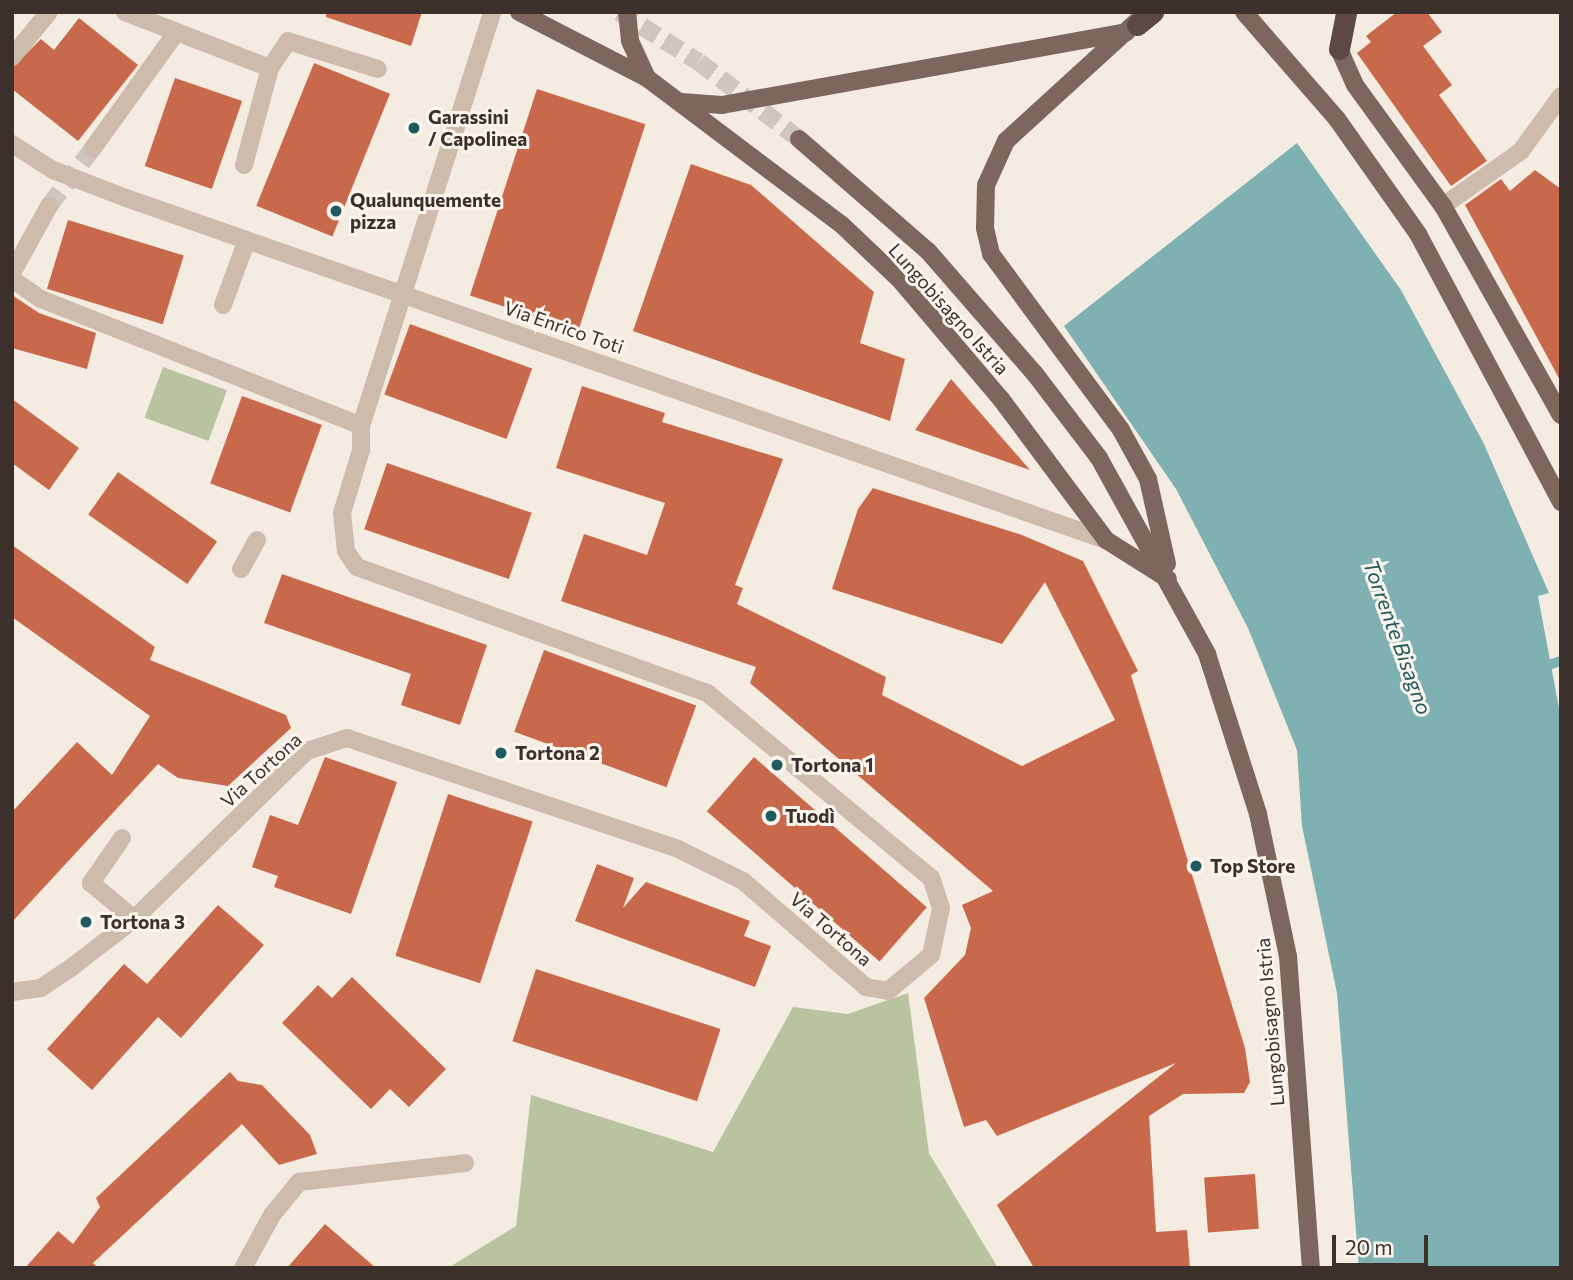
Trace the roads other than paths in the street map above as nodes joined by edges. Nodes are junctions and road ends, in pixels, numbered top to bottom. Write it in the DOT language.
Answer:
graph roads {
  1 [pos="49,12"];
  2 [pos="125,12"];
  3 [pos="492,12"];
  4 [pos="519,12"];
  5 [pos="627,12"];
  6 [pos="1244,12"];
  7 [pos="1346,12"];
  8 [pos="1141,20"];
  9 [pos="176,33"];
  10 [pos="1339,49"];
  11 [pos="12,57"];
  12 [pos="271,68"];
  13 [pos="378,69"];
  14 [pos="647,78"];
  15 [pos="1561,96"];
  16 [pos="680,102"];
  17 [pos="799,139"];
  18 [pos="12,144"];
  19 [pos="93,148"];
  20 [pos="244,165"];
  21 [pos="49,206"];
  22 [pos="1443,206"];
  23 [pos="246,242"];
  24 [pos="12,272"];
  25 [pos="12,279"];
  26 [pos="404,293"];
  27 [pos="223,305"];
  28 [pos="1561,415"];
  29 [pos="360,426"];
  30 [pos="1561,502"];
  31 [pos="257,540"];
  32 [pos="1106,540"];
  33 [pos="240,569"];
  34 [pos="1171,581"];
  35 [pos="122,838"];
  36 [pos="134,919"];
  37 [pos="12,992"];
  38 [pos="465,1163"];
  39 [pos="243,1268"];
  40 [pos="1309,1268"];
  1 -- 11 [label="street"];
  2 -- 9 [label="street"];
  3 -- 26 [label="street, Via Tortona"];
  4 -- 14 [label="main road, Lungobisagno Istria"];
  5 -- 14 [label="main road"];
  6 -- 30 [label="main road"];
  7 -- 10 [label="highway"];
  8 -- 16 [label="main road"];
  8 -- 34 [label="main road"];
  9 -- 12 [label="street"];
  9 -- 19 [label="street"];
  10 -- 22 [label="main road"];
  12 -- 13 [label="street"];
  12 -- 20 [label="street"];
  14 -- 16 [label="main road, Lungobisagno Istria"];
  15 -- 22 [label="street"];
  16 -- 32 [label="main road, Lungobisagno Istria"];
  17 -- 34 [label="main road, Lungobisagno Istria"];
  18 -- 23 [label="street, Via Enrico Toti"];
  21 -- 24 [label="street"];
  22 -- 28 [label="main road"];
  23 -- 26 [label="street, Via Enrico Toti"];
  23 -- 27 [label="street"];
  25 -- 29 [label="street"];
  26 -- 29 [label="street, Via Tortona"];
  26 -- 32 [label="street, Via Enrico Toti"];
  29 -- 36 [label="street, Via Tortona"];
  31 -- 33 [label="street"];
  32 -- 34 [label="main road, Lungobisagno Istria"];
  34 -- 40 [label="main road, Lungobisagno Istria"];
  35 -- 36 [label="street"];
  36 -- 37 [label="street, Via Tortona"];
  38 -- 39 [label="street"];
}
